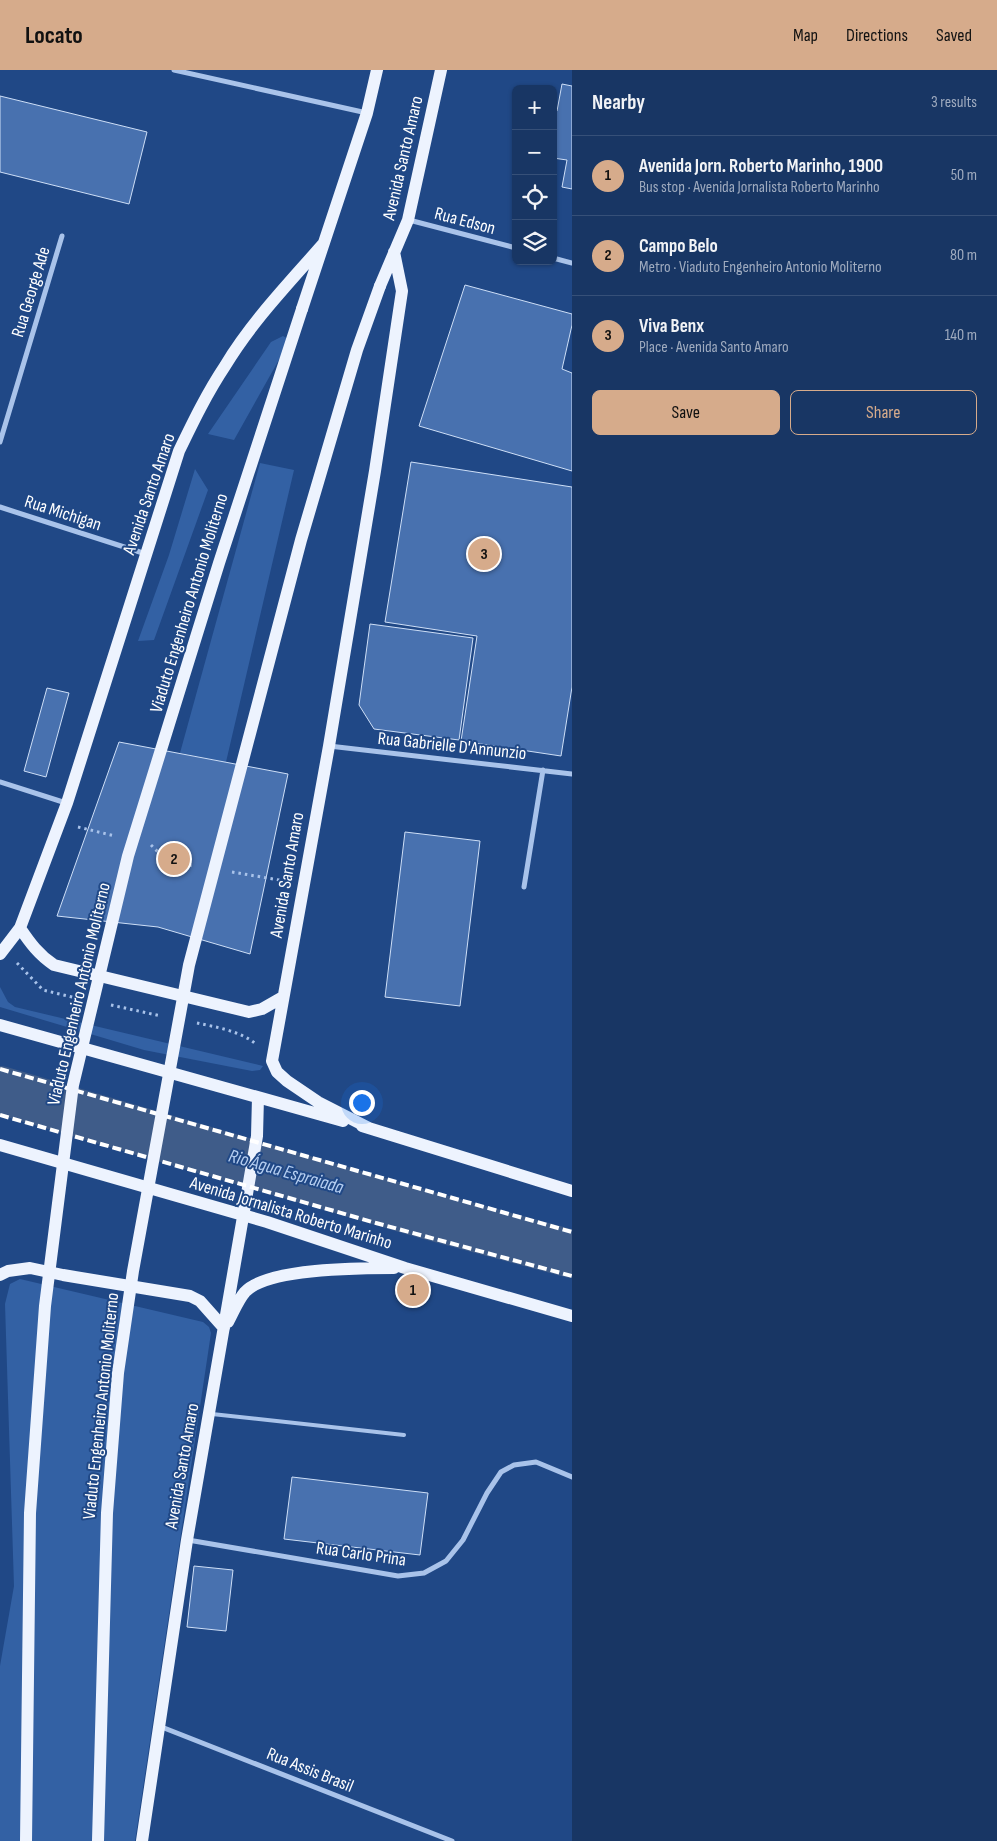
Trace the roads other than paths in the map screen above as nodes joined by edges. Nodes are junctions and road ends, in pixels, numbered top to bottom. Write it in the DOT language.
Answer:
graph roads {
  1 [pos="174,70"];
  2 [pos="378,70"];
  3 [pos="441,70"];
  4 [pos="367,113"];
  5 [pos="408,220"];
  6 [pos="62,236"];
  7 [pos="324,243"];
  8 [pos="512,247"];
  9 [pos="394,252"];
  10 [pos="557,259"];
  11 [pos="572,263"];
  12 [pos="380,286"];
  13 [pos="0,442"];
  14 [pos="0,507"];
  15 [pos="147,554"];
  16 [pos="329,746"];
  17 [pos="543,770"];
  18 [pos="572,774"];
  19 [pos="0,782"];
  20 [pos="67,803"];
  21 [pos="524,887"];
  22 [pos="20,928"];
  23 [pos="0,954"];
  24 [pos="283,997"];
  25 [pos="0,1025"];
  26 [pos="258,1097"];
  27 [pos="369,1128"];
  28 [pos="0,1145"];
  29 [pos="572,1191"];
  30 [pos="243,1215"];
  31 [pos="405,1268"];
  32 [pos="0,1275"];
  33 [pos="572,1316"];
  34 [pos="224,1328"];
  35 [pos="209,1414"];
  36 [pos="404,1435"];
  37 [pos="572,1477"];
  38 [pos="187,1540"];
  39 [pos="158,1725"];
  40 [pos="26,1841"];
  41 [pos="98,1841"];
  42 [pos="142,1841"];
  43 [pos="452,1841"];
  1 -- 4 [label="street"];
  2 -- 4 [label="main road, Avenida Santo Amaro"];
  3 -- 5 [label="main road, Avenida Santo Amaro"];
  4 -- 7 [label="main road, Avenida Santo Amaro"];
  5 -- 8 [label="street, Rua Edson"];
  5 -- 9 [label="main road, Avenida Santo Amaro"];
  6 -- 13 [label="street, Rua George Ade"];
  7 -- 15 [label="main road, Avenida Santo Amaro"];
  7 -- 40 [label="main road, Viaduto Engenheiro Antonio Moliterno, bridge"];
  9 -- 12 [label="main road, Avenida Santo Amaro"];
  9 -- 16 [label="main road, Avenida Santo Amaro"];
  10 -- 11 [label="street"];
  12 -- 41 [label="main road, Viaduto Engenheiro Antonio Moliterno, bridge"];
  14 -- 15 [label="street, Rua Michigan"];
  15 -- 20 [label="main road, Avenida Santo Amaro"];
  16 -- 17 [label="street, Rua Gabrielle D'Annunzio"];
  16 -- 24 [label="main road, Avenida Santo Amaro"];
  17 -- 18 [label="street, Rua Gabrielle D'Annunzio"];
  17 -- 21 [label="street"];
  19 -- 20 [label="street"];
  20 -- 22 [label="main road, Avenida Santo Amaro"];
  22 -- 23 [label="main road, Avenida Santo Amaro"];
  22 -- 24 [label="main road"];
  24 -- 27 [label="main road, Avenida Santo Amaro"];
  25 -- 26 [label="main road"];
  26 -- 27 [label="main road"];
  26 -- 30 [label="main road, Avenida Santo Amaro"];
  27 -- 29 [label="main road"];
  28 -- 30 [label="main road, Avenida Jornalista Roberto Marinho"];
  30 -- 31 [label="main road, Avenida Jornalista Roberto Marinho"];
  30 -- 34 [label="main road, Avenida Santo Amaro"];
  31 -- 33 [label="main road, Avenida Jornalista Roberto Marinho"];
  31 -- 34 [label="main road"];
  32 -- 34 [label="main road"];
  34 -- 35 [label="main road, Avenida Santo Amaro"];
  35 -- 36 [label="lane"];
  35 -- 38 [label="main road, Avenida Santo Amaro"];
  37 -- 38 [label="street, Rua Carlo Prina"];
  38 -- 39 [label="main road, Avenida Santo Amaro"];
  39 -- 42 [label="main road, Avenida Santo Amaro"];
  39 -- 43 [label="street, Rua Assis Brasil"];
}
